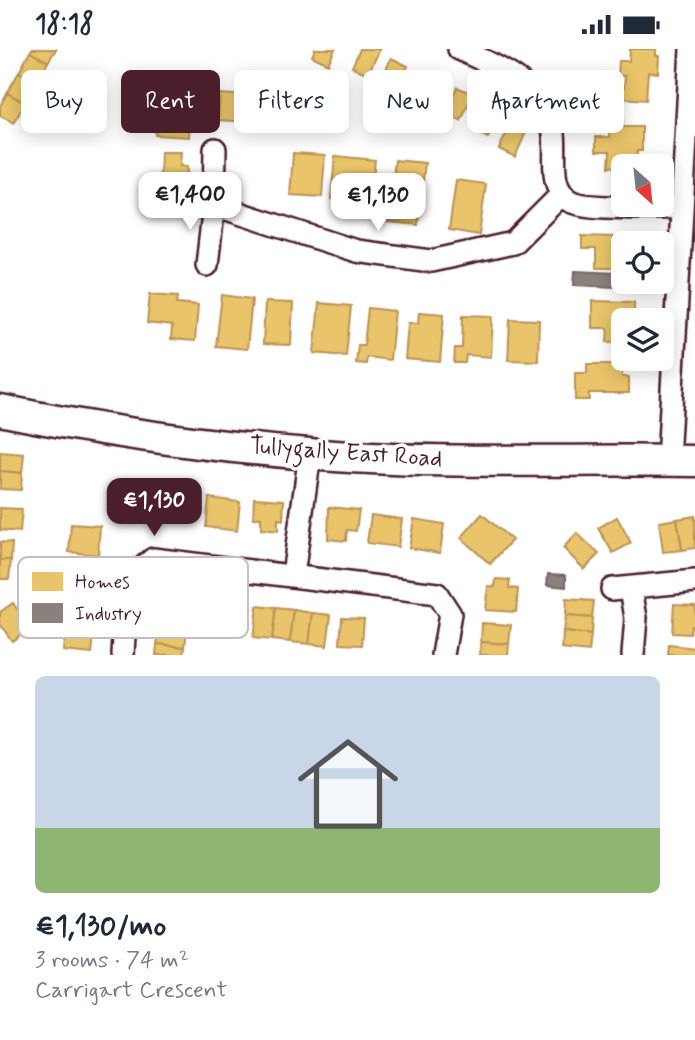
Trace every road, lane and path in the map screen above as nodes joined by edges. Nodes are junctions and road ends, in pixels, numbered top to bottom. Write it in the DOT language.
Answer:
graph roads {
  1 [pos="459,49"];
  2 [pos="691,49"];
  3 [pos="215,149"];
  4 [pos="562,194"];
  5 [pos="214,205"];
  6 [pos="681,208"];
  7 [pos="207,265"];
  8 [pos="0,410"];
  9 [pos="310,454"];
  10 [pos="682,461"];
  11 [pos="248,570"];
  12 [pos="293,575"];
  13 [pos="695,581"];
  14 [pos="443,655"];
  15 [pos="633,655"];
  1 -- 4 [label="street"];
  2 -- 6 [label="street"];
  3 -- 5 [label="street"];
  4 -- 5 [label="street"];
  4 -- 6 [label="street"];
  5 -- 7 [label="street"];
  6 -- 10 [label="street"];
  8 -- 9 [label="street, Tullygally East Road"];
  9 -- 10 [label="street, Tullygally East Road"];
  9 -- 12 [label="street"];
  11 -- 12 [label="street"];
  12 -- 14 [label="street"];
  13 -- 15 [label="street"];
}
